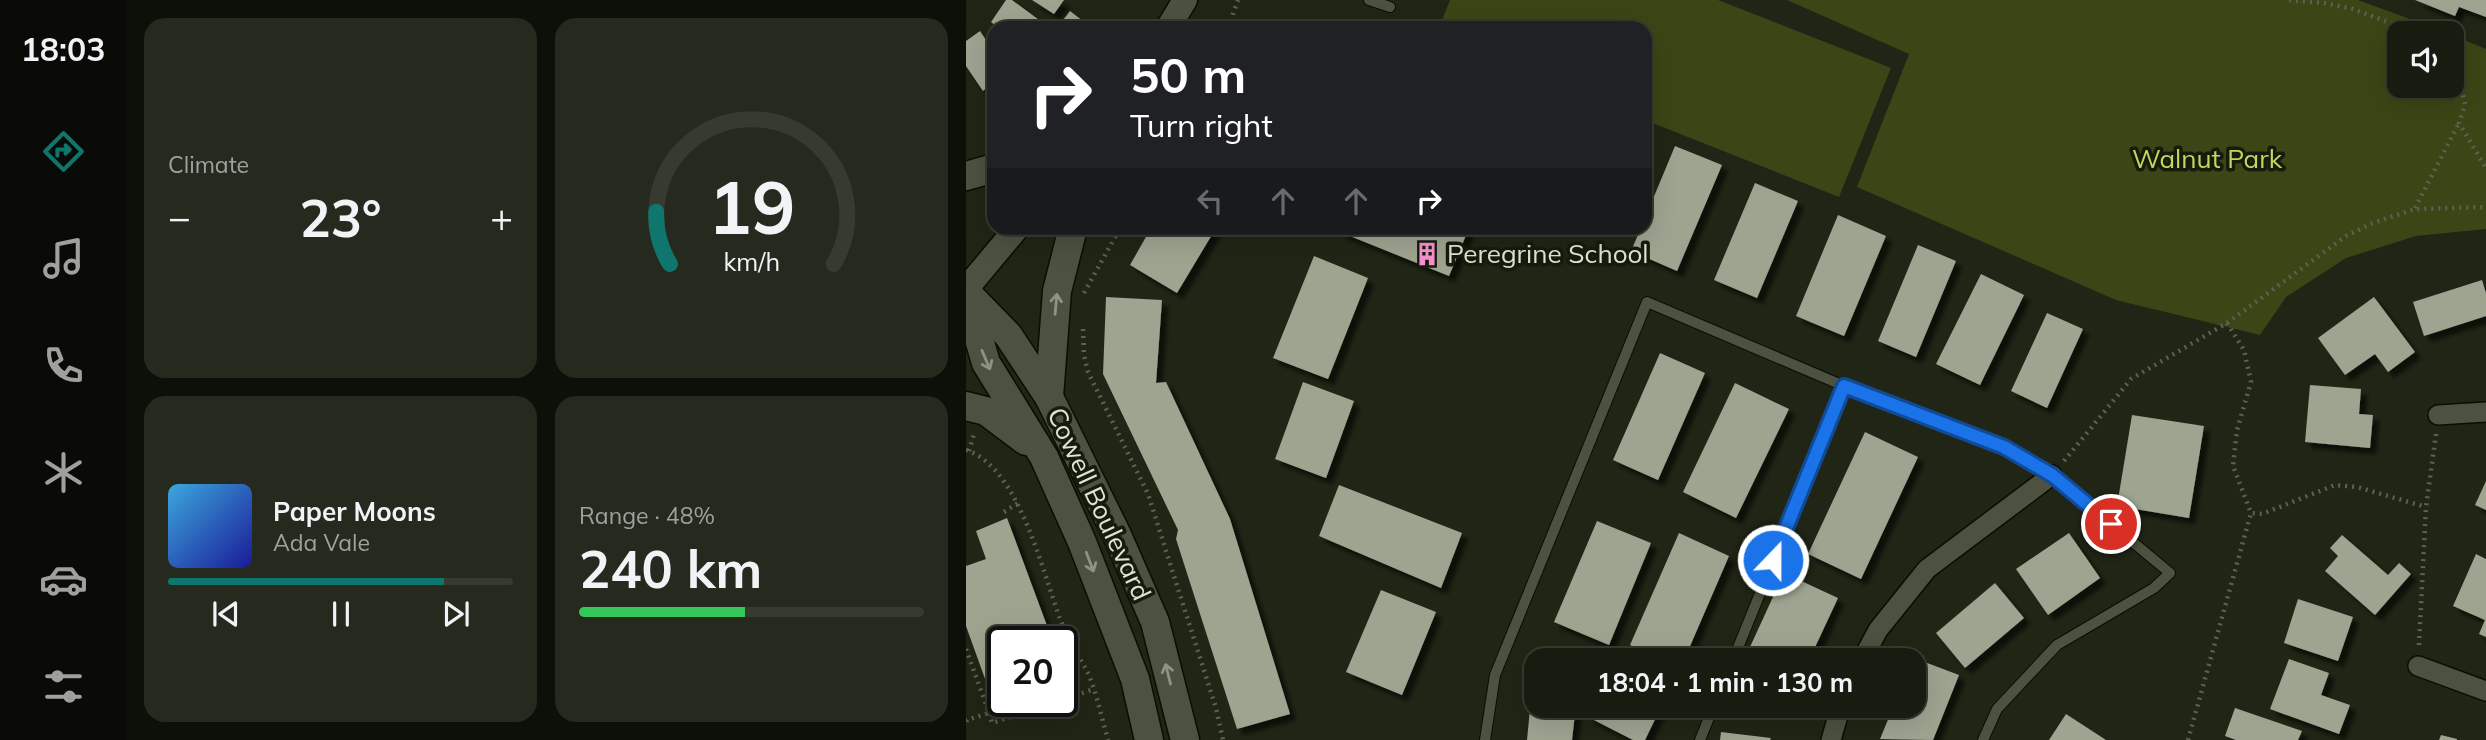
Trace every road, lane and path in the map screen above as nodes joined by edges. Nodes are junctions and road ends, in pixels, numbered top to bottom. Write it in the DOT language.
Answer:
graph roads {
  1 [pos="1185,0"];
  2 [pos="1238,0"];
  3 [pos="1369,0"];
  4 [pos="2290,0"];
  5 [pos="1390,7"];
  6 [pos="1172,21"];
  7 [pos="1230,21"];
  8 [pos="2387,22"];
  9 [pos="2464,98"];
  10 [pos="2459,123"];
  11 [pos="2486,168"];
  12 [pos="987,171"];
  13 [pos="966,176"];
  14 [pos="2486,207"];
  15 [pos="2415,209"];
  16 [pos="1011,235"];
  17 [pos="1071,235"];
  18 [pos="1116,235"];
  19 [pos="966,292"];
  20 [pos="1082,296"];
  21 [pos="1083,319"];
  22 [pos="2227,323"];
  23 [pos="1844,386"];
  24 [pos="1049,397"];
  25 [pos="966,406"];
  26 [pos="2486,412"];
  27 [pos="2438,415"];
  28 [pos="966,450"];
  29 [pos="1044,457"];
  30 [pos="2052,475"];
  31 [pos="1019,503"];
  32 [pos="2426,507"];
  33 [pos="1004,512"];
  34 [pos="2251,513"];
  35 [pos="1738,648"];
  36 [pos="1868,648"];
  37 [pos="966,649"];
  38 [pos="2418,666"];
  39 [pos="1094,690"];
  40 [pos="2486,691"];
  41 [pos="1078,695"];
  42 [pos="987,707"];
  43 [pos="987,714"];
  44 [pos="990,717"];
  45 [pos="1010,717"];
  46 [pos="1709,718"];
  47 [pos="1837,718"];
  48 [pos="966,723"];
  49 [pos="1108,740"];
  50 [pos="1149,740"];
  51 [pos="1185,740"];
  52 [pos="1223,740"];
  53 [pos="1485,740"];
  54 [pos="1700,740"];
  55 [pos="1831,740"];
  56 [pos="1983,740"];
  57 [pos="2188,740"];
  1 -- 6 [label="street"];
  2 -- 7 [label="path"];
  3 -- 5 [label="lane"];
  4 -- 8 [label="path"];
  9 -- 10 [label="path"];
  10 -- 11 [label="path"];
  10 -- 15 [label="path"];
  12 -- 13 [label="main road"];
  14 -- 15 [label="path"];
  15 -- 22 [label="path"];
  16 -- 19 [label="street"];
  24 -- 17 [label="main road, one-way"];
  18 -- 20 [label="path"];
  19 -- 24 [label="main road, Cowell Boulevard"];
  19 -- 29 [label="main road, Cowell Boulevard, one-way"];
  21 -- 52 [label="path"];
  22 -- 30 [label="path"];
  22 -- 34 [label="path"];
  23 -- 30 [label="lane"];
  23 -- 35 [label="lane"];
  23 -- 53 [label="lane"];
  51 -- 24 [label="main road, Cowell Boulevard, one-way"];
  25 -- 29 [label="main road"];
  26 -- 27 [label="street"];
  27 -- 32 [label="path"];
  28 -- 31 [label="path"];
  29 -- 50 [label="main road, Cowell Boulevard, one-way"];
  30 -- 36 [label="street"];
  30 -- 56 [label="lane"];
  31 -- 33 [label="path"];
  31 -- 39 [label="path"];
  32 -- 34 [label="path"];
  32 -- 38 [label="path"];
  34 -- 57 [label="path"];
  37 -- 42 [label="path"];
  38 -- 40 [label="street"];
  39 -- 41 [label="path"];
  39 -- 49 [label="path"];
  43 -- 48 [label="path"];
  44 -- 45 [label="path"];
  46 -- 54 [label="lane"];
  47 -- 55 [label="street"];
}
